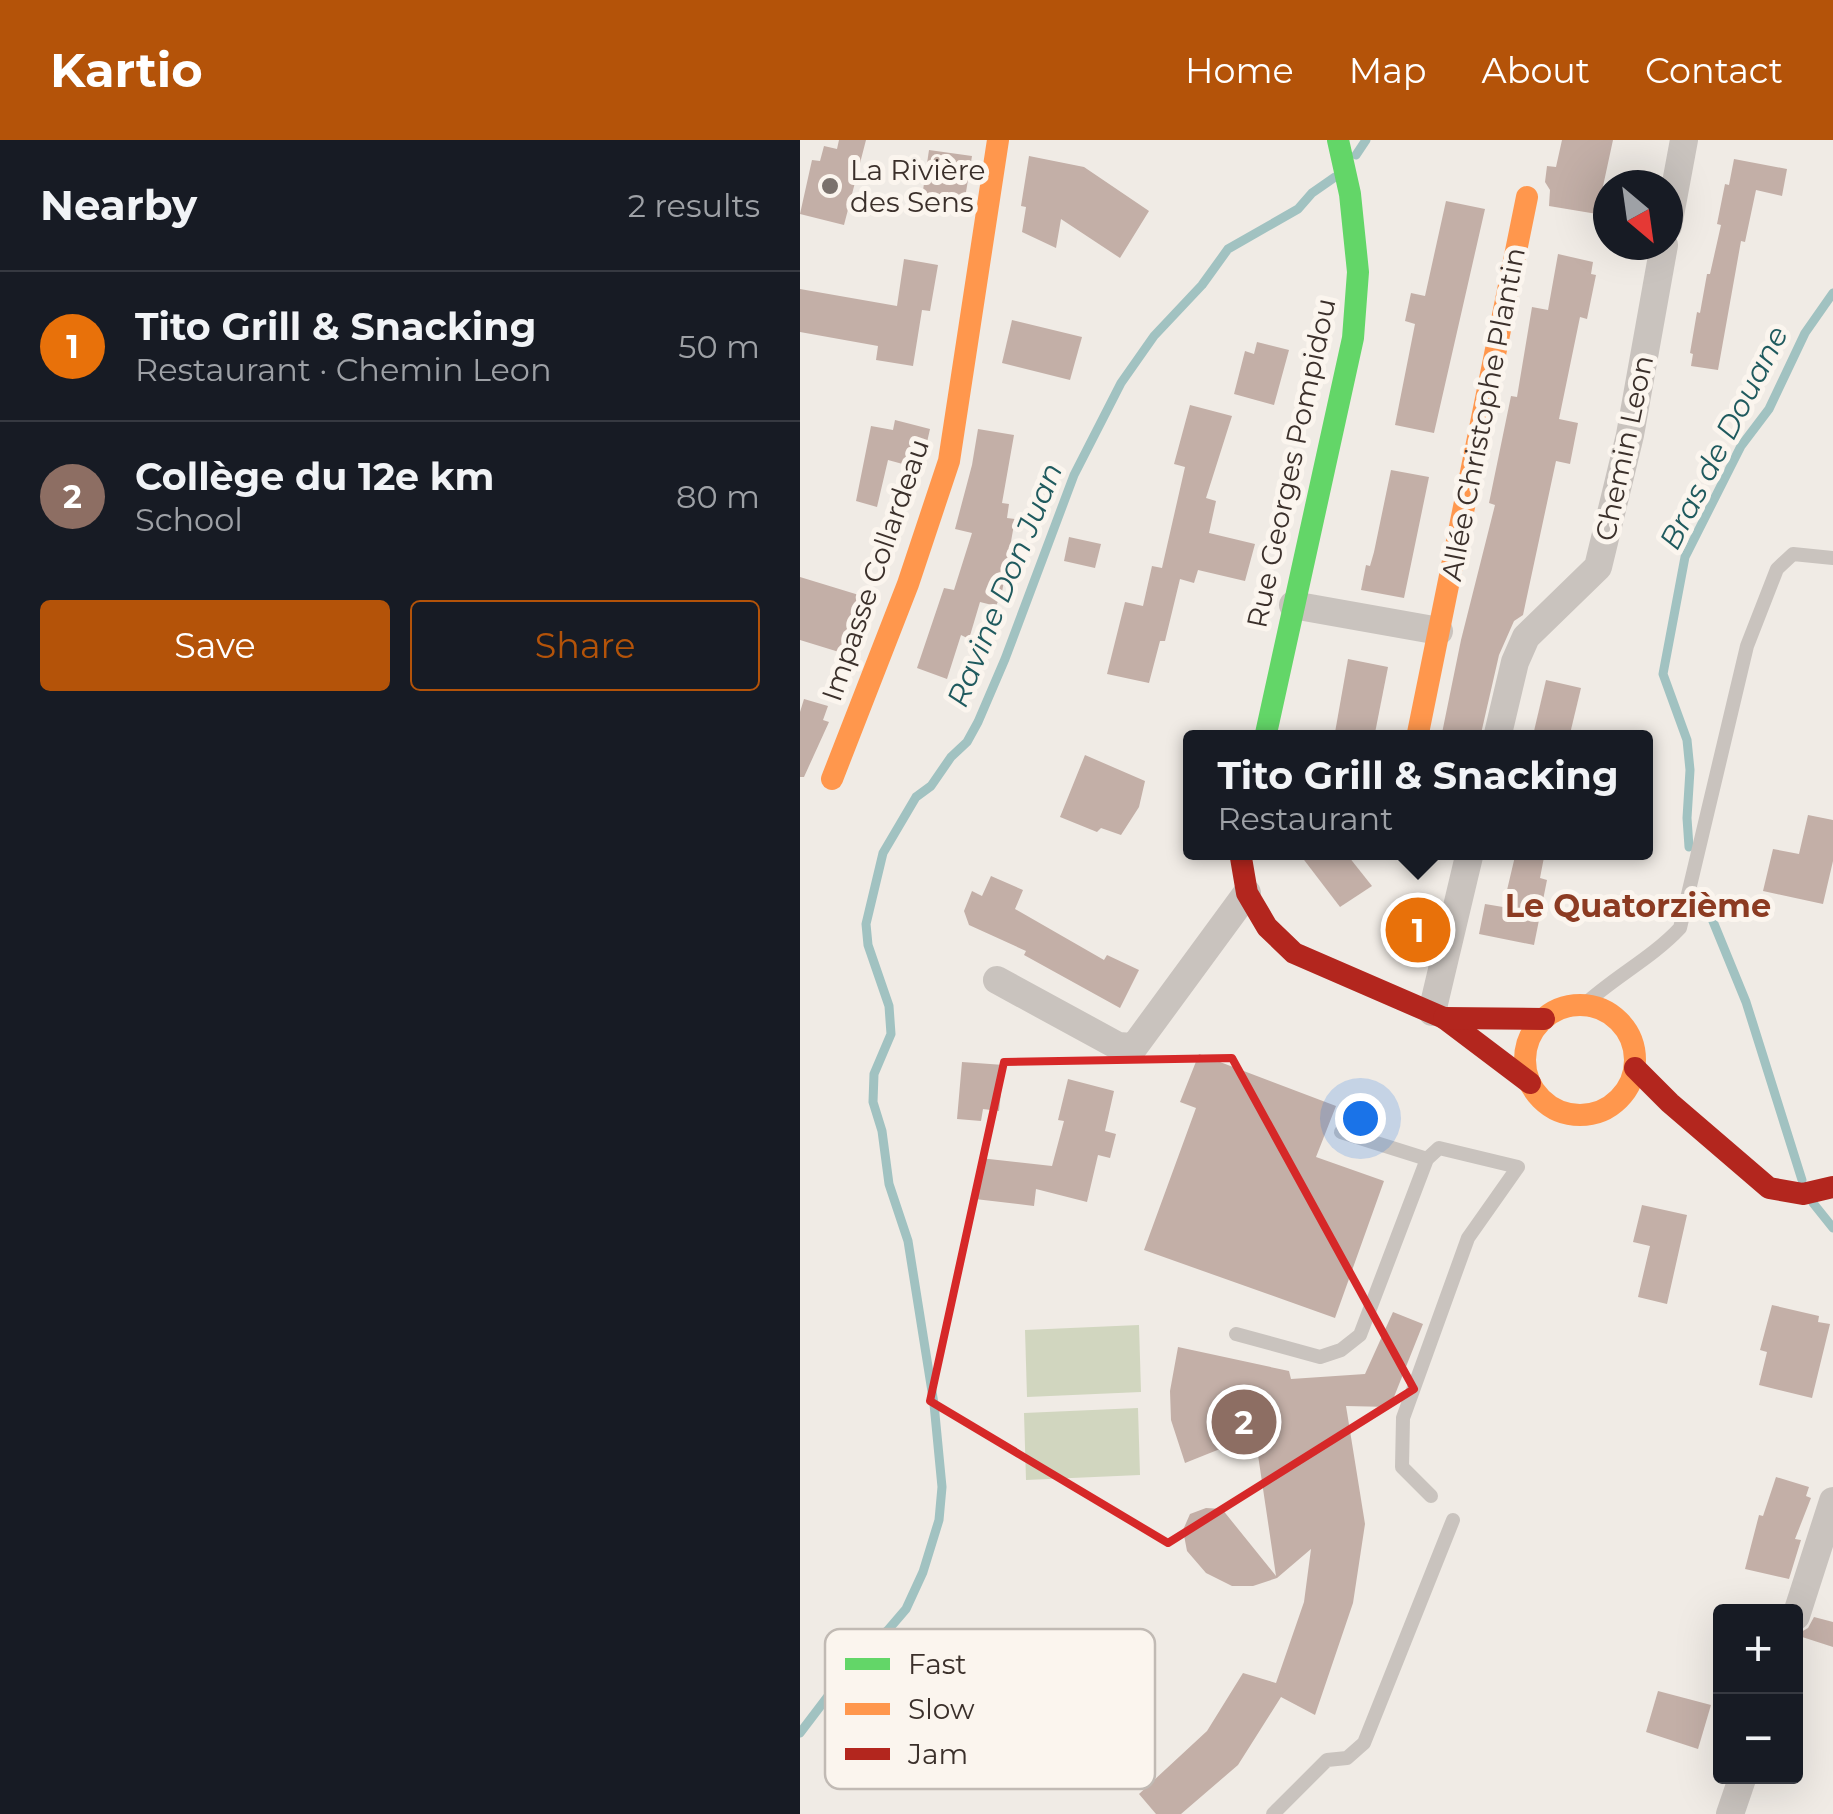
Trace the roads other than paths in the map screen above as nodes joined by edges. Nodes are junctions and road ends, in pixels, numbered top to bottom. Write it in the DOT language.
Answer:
graph roads {
  1 [pos="998,140"];
  2 [pos="1338,140"];
  3 [pos="1684,140"];
  4 [pos="1678,170"];
  5 [pos="1526,197"];
  6 [pos="1661,260"];
  7 [pos="1833,558"];
  8 [pos="1293,605"];
  9 [pos="1439,631"];
  10 [pos="1267,730"];
  11 [pos="1419,730"];
  12 [pos="1499,730"];
  13 [pos="832,779"];
  14 [pos="1242,860"];
  15 [pos="1468,860"];
  16 [pos="1248,892"];
  17 [pos="997,980"];
  18 [pos="1584,1005"];
  19 [pos="1438,1015"];
  20 [pos="1544,1019"];
  21 [pos="1635,1068"];
  22 [pos="1530,1083"];
  23 [pos="1618,1100"];
  24 [pos="1340,1132"];
  25 [pos="1709,1137"];
  26 [pos="1427,1159"];
  27 [pos="1833,1187"];
  28 [pos="1236,1334"];
  29 [pos="1431,1496"];
  30 [pos="1833,1502"];
  31 [pos="1454,1520"];
  32 [pos="1800,1604"];
  33 [pos="1740,1784"];
  34 [pos="1272,1814"];
  35 [pos="1730,1814"];
  1 -- 13 [label="main road, Impasse Collardeau"];
  2 -- 8 [label="main road, Rue Georges Pompidou"];
  3 -- 4 [label="street"];
  5 -- 9 [label="main road, Allée Christophe Plantin"];
  6 -- 12 [label="street, Chemin Leon"];
  7 -- 18 [label="lane"];
  8 -- 9 [label="street"];
  8 -- 10 [label="main road, Rue Georges Pompidou"];
  9 -- 11 [label="main road, Allée Christophe Plantin"];
  14 -- 16 [label="main road"];
  15 -- 19 [label="street"];
  16 -- 17 [label="street"];
  16 -- 19 [label="main road"];
  18 -- 20 [label="main road"];
  18 -- 21 [label="main road"];
  19 -- 20 [label="main road"];
  19 -- 22 [label="main road"];
  20 -- 22 [label="main road"];
  21 -- 23 [label="main road"];
  21 -- 25 [label="main road"];
  22 -- 23 [label="main road"];
  23 -- 25 [label="main road"];
  24 -- 26 [label="lane"];
  25 -- 27 [label="main road"];
  26 -- 28 [label="lane"];
  26 -- 29 [label="lane"];
  30 -- 32 [label="street"];
  31 -- 34 [label="lane"];
  33 -- 35 [label="street"];
}
